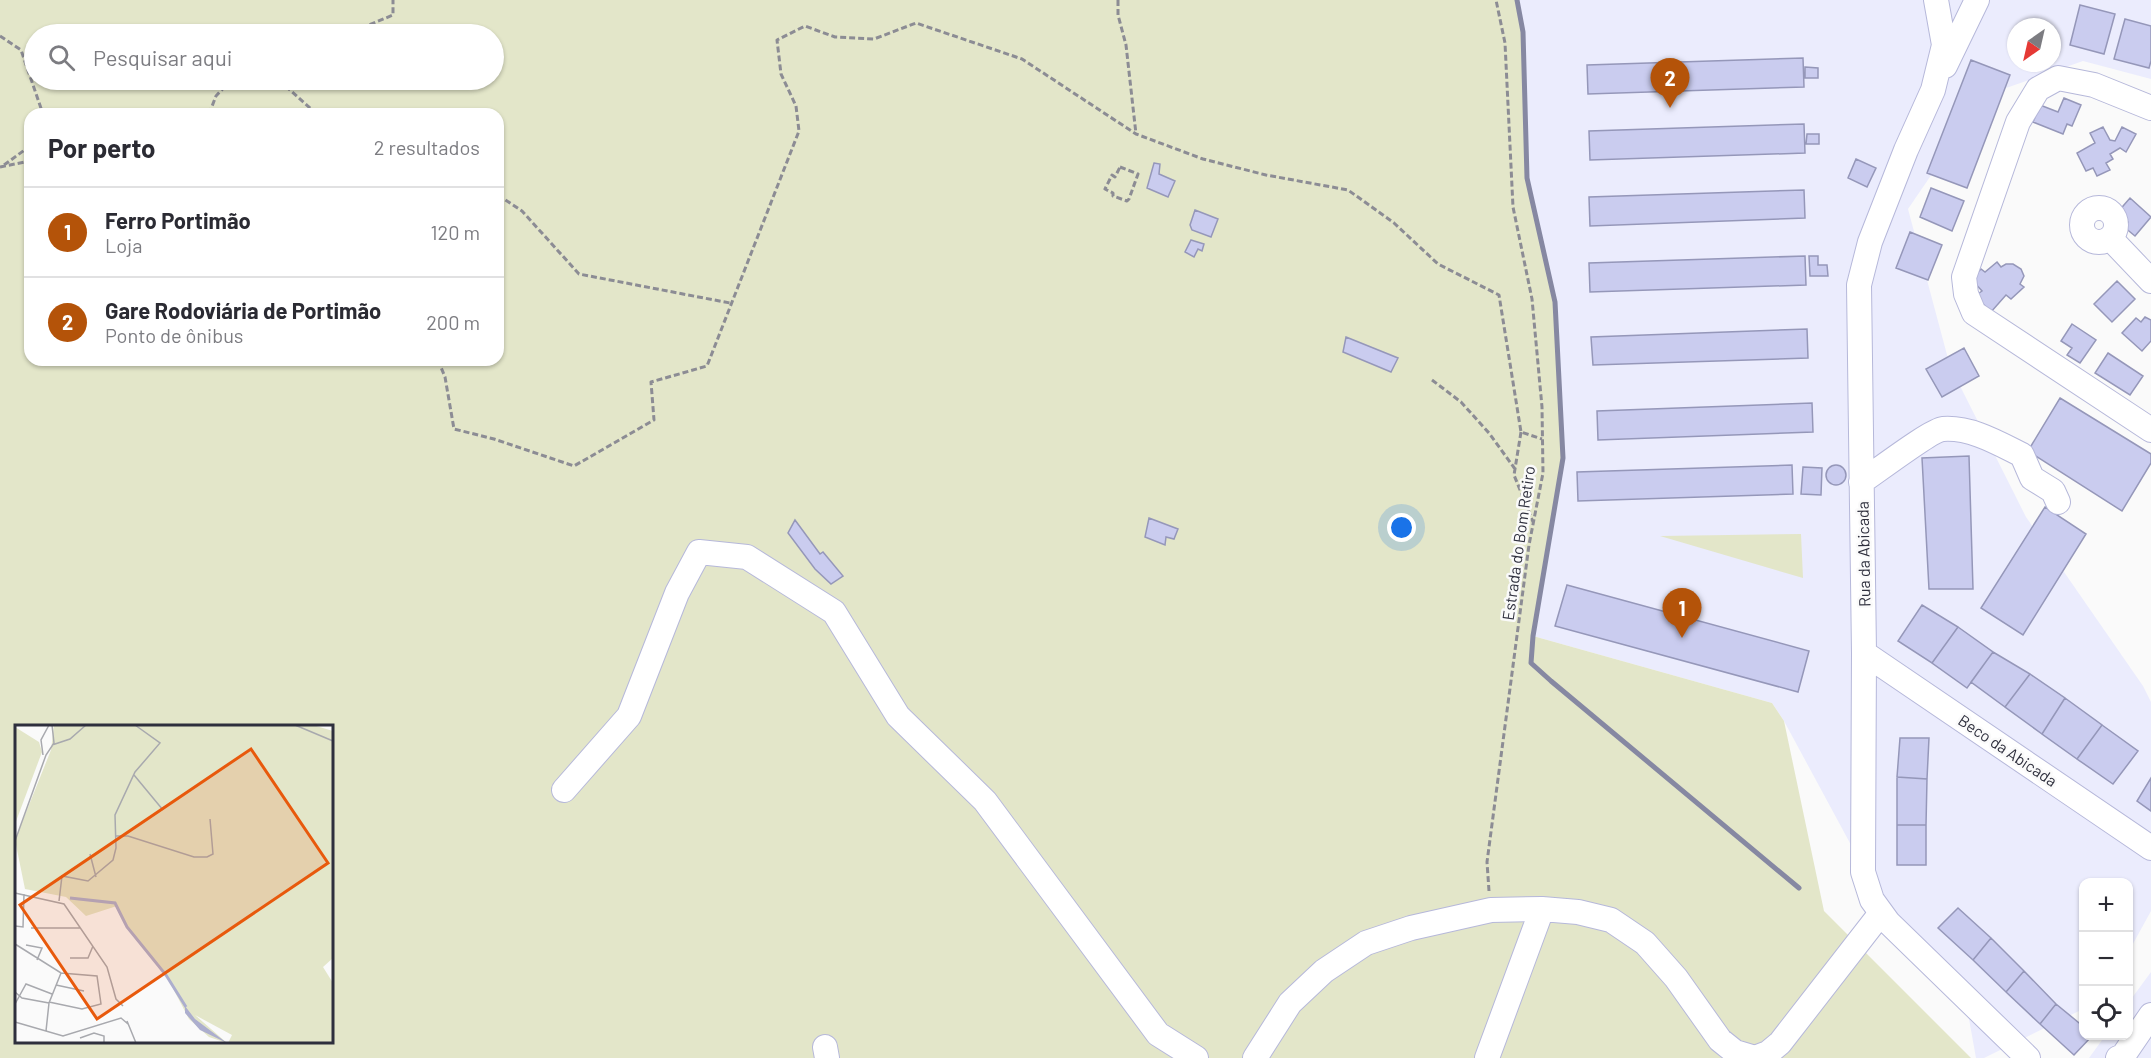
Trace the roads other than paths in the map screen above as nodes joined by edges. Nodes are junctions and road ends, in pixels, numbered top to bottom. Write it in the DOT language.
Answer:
graph roads {
  1 [pos="1936,0"];
  2 [pos="1977,0"];
  3 [pos="1933,90"];
  4 [pos="2151,108"];
  5 [pos="2110,238"];
  6 [pos="2151,281"];
  7 [pos="2151,430"];
  8 [pos="1861,483"];
  9 [pos="2058,502"];
  10 [pos="1864,653"];
  11 [pos="564,790"];
  12 [pos="2151,848"];
  13 [pos="1542,909"];
  14 [pos="1881,913"];
  15 [pos="2151,1015"];
  16 [pos="1196,1058"];
  17 [pos="1255,1058"];
  18 [pos="1487,1058"];
  19 [pos="2028,1058"];
  20 [pos="2118,1058"];
  1 -- 3 [label="street, Rua da Abicada"];
  2 -- 3 [label="street"];
  3 -- 8 [label="street, Rua da Abicada"];
  4 -- 7 [label="street"];
  5 -- 6 [label="street"];
  8 -- 9 [label="street"];
  8 -- 10 [label="street, Rua da Abicada"];
  10 -- 12 [label="street, Beco da Abicada"];
  10 -- 14 [label="street, Rua da Abicada"];
  11 -- 16 [label="street"];
  13 -- 14 [label="street"];
  13 -- 17 [label="street"];
  13 -- 18 [label="street"];
  14 -- 19 [label="street, Rua da Abicada"];
  15 -- 20 [label="street"];
}
